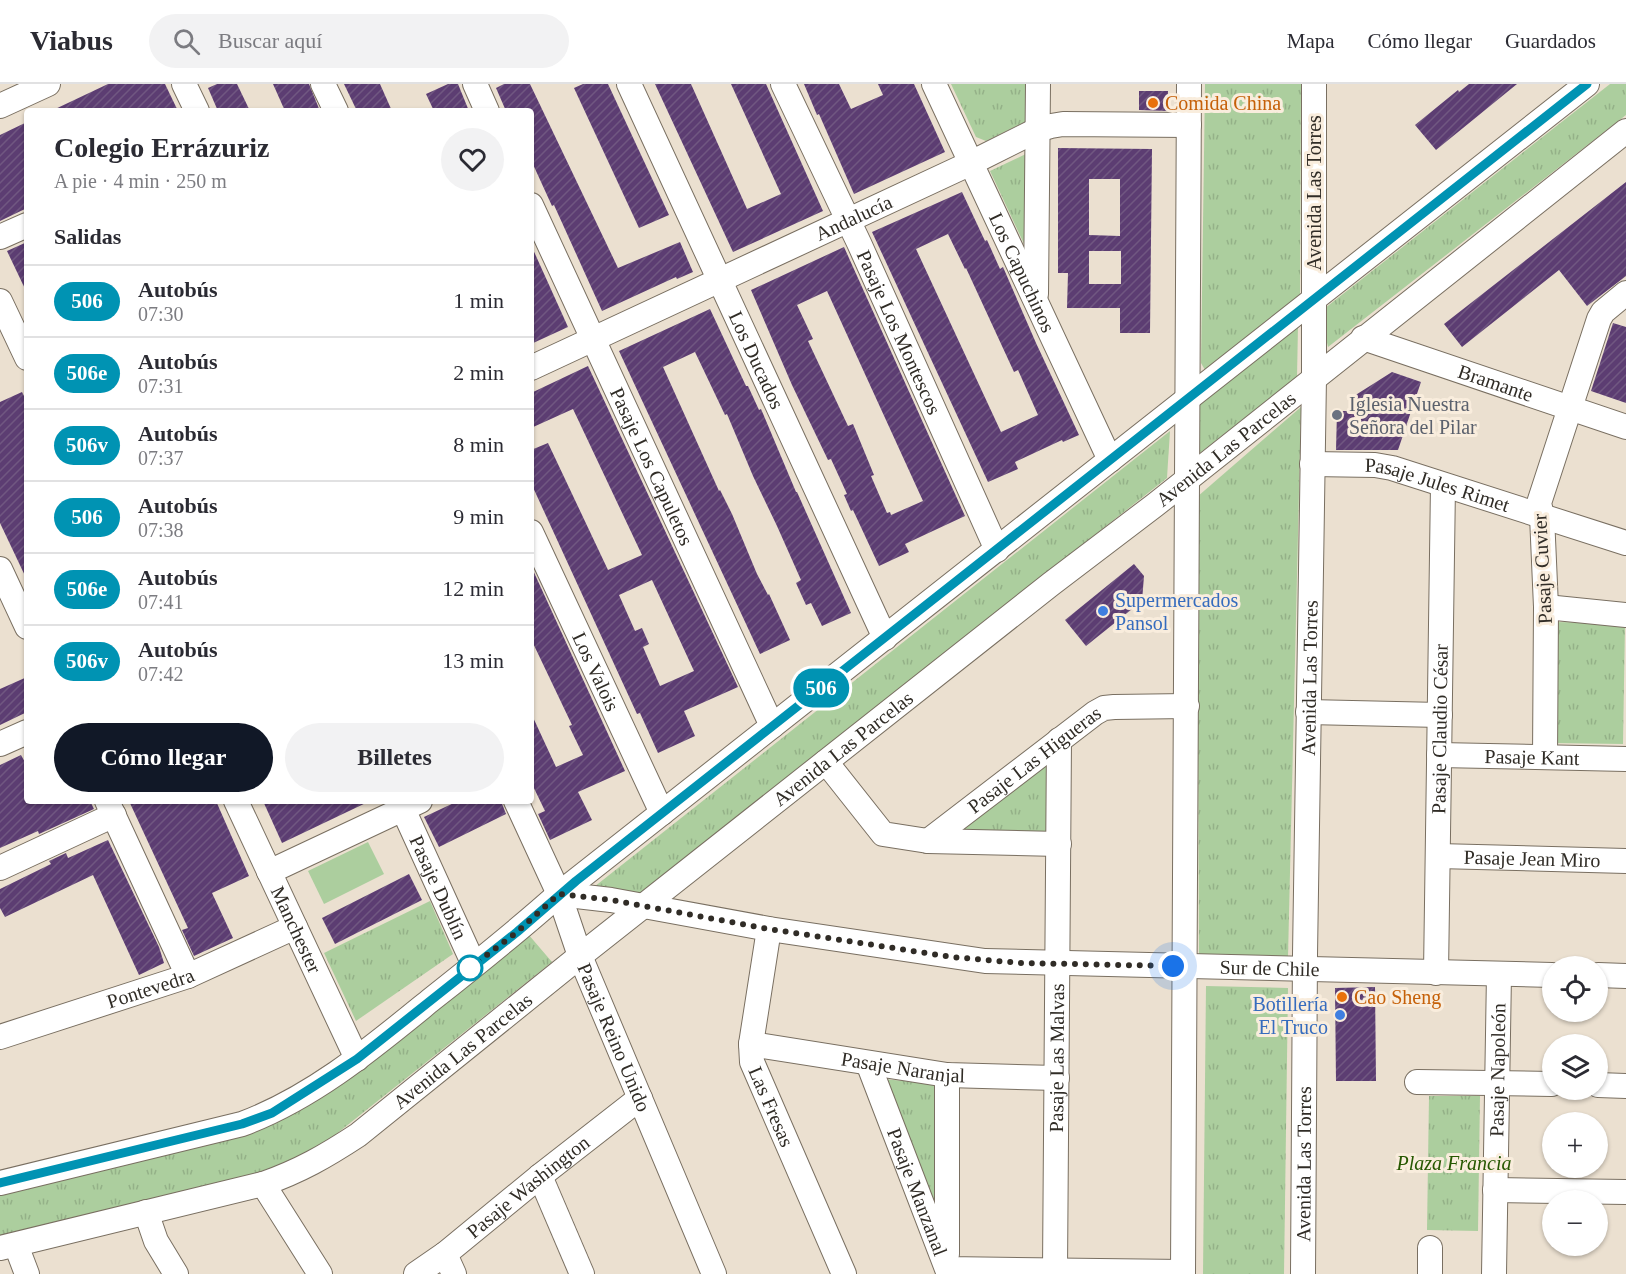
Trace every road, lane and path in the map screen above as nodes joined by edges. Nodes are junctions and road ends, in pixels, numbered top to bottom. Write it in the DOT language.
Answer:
graph roads {
  1 [pos="184,84"];
  2 [pos="323,84"];
  3 [pos="475,84"];
  4 [pos="629,84"];
  5 [pos="783,84"];
  6 [pos="934,84"];
  7 [pos="1038,84"];
  8 [pos="1189,84"];
  9 [pos="1314,84"];
  10 [pos="1587,84"];
  11 [pos="37,86"];
  12 [pos="0,106"];
  13 [pos="196,108"];
  14 [pos="335,108"];
  15 [pos="486,108"];
  16 [pos="1189,125"];
  17 [pos="1037,130"];
  18 [pos="1626,131"];
  19 [pos="971,163"];
  20 [pos="534,211"];
  21 [pos="848,220"];
  22 [pos="24,226"];
  23 [pos="0,237"];
  24 [pos="719,280"];
  25 [pos="1313,300"];
  26 [pos="0,301"];
  27 [pos="1036,302"];
  28 [pos="1620,304"];
  29 [pos="7,332"];
  30 [pos="1363,338"];
  31 [pos="593,339"];
  32 [pos="24,352"];
  33 [pos="534,367"];
  34 [pos="1314,378"];
  35 [pos="1188,398"];
  36 [pos="1570,408"];
  37 [pos="1626,427"];
  38 [pos="1110,460"];
  39 [pos="1312,464"];
  40 [pos="1187,480"];
  41 [pos="1443,485"];
  42 [pos="1542,516"];
  43 [pos="534,538"];
  44 [pos="1626,543"];
  45 [pos="997,550"];
  46 [pos="0,569"];
  47 [pos="1546,607"];
  48 [pos="18,613"];
  49 [pos="1626,615"];
  50 [pos="885,638"];
  51 [pos="1187,706"];
  52 [pos="1308,712"];
  53 [pos="1440,715"];
  54 [pos="772,726"];
  55 [pos="24,733"];
  56 [pos="1059,740"];
  57 [pos="0,744"];
  58 [pos="1439,755"];
  59 [pos="1545,758"];
  60 [pos="1626,759"];
  61 [pos="826,762"];
  62 [pos="237,804"];
  63 [pos="517,804"];
  64 [pos="411,805"];
  65 [pos="111,808"];
  66 [pos="662,813"];
  67 [pos="928,841"];
  68 [pos="1059,844"];
  69 [pos="1438,856"];
  70 [pos="1626,861"];
  71 [pos="0,868"];
  72 [pos="269,872"];
  73 [pos="559,894"];
  74 [pos="644,906"];
  75 [pos="295,927"];
  76 [pos="769,929"];
  77 [pos="580,956"];
  78 [pos="1058,963"];
  79 [pos="474,965"];
  80 [pos="1185,967"];
  81 [pos="1305,969"];
  82 [pos="1436,973"];
  83 [pos="1499,974"];
  84 [pos="1542,975"];
  85 [pos="1608,975"];
  86 [pos="188,976"];
  87 [pos="1626,976"];
  88 [pos="0,1037"];
  89 [pos="751,1044"];
  90 [pos="357,1059"];
  91 [pos="868,1063"];
  92 [pos="947,1075"];
  93 [pos="1057,1078"];
  94 [pos="1416,1082"];
  95 [pos="1497,1083"];
  96 [pos="1542,1084"];
  97 [pos="1608,1085"];
  98 [pos="1626,1086"];
  99 [pos="640,1098"];
  100 [pos="540,1176"];
  101 [pos="0,1183"];
  102 [pos="263,1184"];
  103 [pos="1495,1190"];
  104 [pos="1626,1192"];
  105 [pos="146,1212"];
  106 [pos="8,1246"];
  107 [pos="1430,1248"];
  108 [pos="449,1264"];
  109 [pos="1055,1270"];
  110 [pos="947,1272"];
  111 [pos="1183,1273"];
  112 [pos="27,1274"];
  113 [pos="176,1274"];
  114 [pos="320,1274"];
  115 [pos="416,1274"];
  116 [pos="582,1274"];
  117 [pos="714,1274"];
  118 [pos="844,1274"];
  119 [pos="1303,1274"];
  120 [pos="1430,1274"];
  121 [pos="1494,1274"];
  1 -- 13 [label="street"];
  2 -- 14 [label="street"];
  3 -- 15 [label="street"];
  4 -- 24 [label="street, Los Ducados"];
  5 -- 21 [label="street, Pasaje Los Montescos"];
  6 -- 19 [label="street, Los Capuchinos"];
  7 -- 17 [label="street"];
  8 -- 16 [label="street"];
  9 -- 25 [label="street, Avenida Las Torres"];
  10 -- 25 [label="street"];
  11 -- 12 [label="street"];
  16 -- 17 [label="street, Andalucía"];
  16 -- 35 [label="street"];
  17 -- 19 [label="street, Andalucía"];
  17 -- 27 [label="street"];
  18 -- 30 [label="street, Avenida Las Parcelas"];
  19 -- 21 [label="street, Andalucía"];
  19 -- 27 [label="street, Los Capuchinos"];
  20 -- 31 [label="street, Pasaje Los Capuletos"];
  21 -- 24 [label="street, Andalucía"];
  21 -- 45 [label="street, Pasaje Los Montescos"];
  22 -- 23 [label="street"];
  24 -- 31 [label="street, Andalucía"];
  24 -- 50 [label="street, Los Ducados"];
  25 -- 34 [label="street, Avenida Las Torres"];
  25 -- 35 [label="street"];
  26 -- 29 [label="street"];
  27 -- 38 [label="street, Los Capuchinos"];
  28 -- 36 [label="street, Pasaje Cuvier"];
  29 -- 32 [label="street"];
  30 -- 34 [label="street, Avenida Las Parcelas"];
  30 -- 36 [label="street, Bramante"];
  31 -- 33 [label="street, Andalucía"];
  31 -- 54 [label="street, Pasaje Los Capuletos"];
  34 -- 39 [label="street, Avenida Las Torres"];
  34 -- 40 [label="street, Avenida Las Parcelas"];
  35 -- 38 [label="street"];
  35 -- 40 [label="street"];
  36 -- 37 [label="street, Bramante"];
  36 -- 42 [label="street, Pasaje Cuvier"];
  38 -- 45 [label="street"];
  39 -- 41 [label="street, Pasaje Jules Rimet"];
  39 -- 52 [label="street, Avenida Las Torres"];
  40 -- 51 [label="street"];
  40 -- 61 [label="street, Avenida Las Parcelas"];
  41 -- 42 [label="street, Pasaje Jules Rimet"];
  41 -- 53 [label="street, Pasaje Claudio César"];
  42 -- 44 [label="street, Pasaje Jules Rimet"];
  42 -- 47 [label="street, Pasaje Cuvier"];
  43 -- 66 [label="street, Los Valois"];
  45 -- 50 [label="street"];
  46 -- 48 [label="street"];
  47 -- 49 [label="street"];
  47 -- 59 [label="street, Pasaje Cuvier"];
  50 -- 54 [label="street"];
  51 -- 56 [label="street, Pasaje Las Higueras"];
  51 -- 80 [label="street"];
  52 -- 53 [label="street"];
  52 -- 81 [label="street, Avenida Las Torres"];
  53 -- 58 [label="street, Pasaje Claudio César"];
  54 -- 66 [label="street"];
  55 -- 57 [label="street"];
  56 -- 67 [label="street, Pasaje Las Higueras"];
  56 -- 68 [label="street, Pasaje Las Malvas"];
  58 -- 59 [label="street, Pasaje Kant"];
  58 -- 69 [label="street, Pasaje Claudio César"];
  59 -- 60 [label="street, Pasaje Kant"];
  61 -- 67 [label="street, Pasaje Las Higueras"];
  61 -- 74 [label="street, Avenida Las Parcelas"];
  62 -- 72 [label="street, Manchester"];
  63 -- 73 [label="street, Pasaje Reino Unido"];
  64 -- 72 [label="street"];
  64 -- 79 [label="street, Pasaje Dublín"];
  65 -- 71 [label="street"];
  65 -- 86 [label="street"];
  66 -- 73 [label="street"];
  67 -- 68 [label="street, Pasaje Las Higueras"];
  68 -- 78 [label="street, Pasaje Las Malvas"];
  69 -- 70 [label="street, Pasaje Jean Miro"];
  69 -- 82 [label="street, Pasaje Claudio César"];
  72 -- 75 [label="street, Manchester"];
  73 -- 74 [label="street, Sur de Chile"];
  73 -- 77 [label="street, Pasaje Reino Unido"];
  73 -- 79 [label="street"];
  74 -- 76 [label="street, Sur de Chile"];
  74 -- 77 [label="street, Avenida Las Parcelas"];
  75 -- 86 [label="street, Pontevedra"];
  75 -- 90 [label="street, Manchester"];
  76 -- 78 [label="street, Sur de Chile"];
  76 -- 89 [label="street, Las Fresas"];
  77 -- 99 [label="street, Pasaje Reino Unido"];
  77 -- 102 [label="street, Avenida Las Parcelas"];
  78 -- 80 [label="street, Sur de Chile"];
  78 -- 93 [label="street, Pasaje Las Malvas"];
  79 -- 90 [label="street"];
  80 -- 81 [label="street, Sur de Chile"];
  80 -- 111 [label="street"];
  81 -- 82 [label="street, Sur de Chile"];
  81 -- 119 [label="street, Avenida Las Torres"];
  82 -- 83 [label="street, Sur de Chile"];
  83 -- 84 [label="street, Sur de Chile"];
  83 -- 95 [label="street, Pasaje Napoleón"];
  85 -- 87 [label="street"];
  86 -- 88 [label="street, Pontevedra"];
  89 -- 91 [label="street, Pasaje Naranjal"];
  89 -- 118 [label="street, Las Fresas"];
  90 -- 101 [label="street"];
  91 -- 92 [label="street, Pasaje Naranjal"];
  91 -- 110 [label="street, Pasaje Manzanal"];
  92 -- 93 [label="street, Pasaje Naranjal"];
  92 -- 110 [label="street"];
  93 -- 109 [label="street, Pasaje Las Malvas"];
  94 -- 95 [label="street"];
  95 -- 96 [label="street"];
  95 -- 103 [label="street, Pasaje Napoleón"];
  97 -- 98 [label="street"];
  99 -- 100 [label="street, Pasaje Washington"];
  99 -- 117 [label="street, Pasaje Reino Unido"];
  100 -- 108 [label="street, Pasaje Washington"];
  100 -- 116 [label="street"];
  102 -- 105 [label="street, Avenida Las Parcelas"];
  102 -- 114 [label="street"];
  103 -- 104 [label="street"];
  103 -- 121 [label="street, Pasaje Napoleón"];
  105 -- 106 [label="street, Avenida Las Parcelas"];
  105 -- 113 [label="street"];
  106 -- 112 [label="street"];
  107 -- 120 [label="street"];
  108 -- 115 [label="street, Pasaje Washington"];
  109 -- 110 [label="street, Pasaje Manzanal"];
  109 -- 111 [label="street, Pasaje Manzanal"];
}
